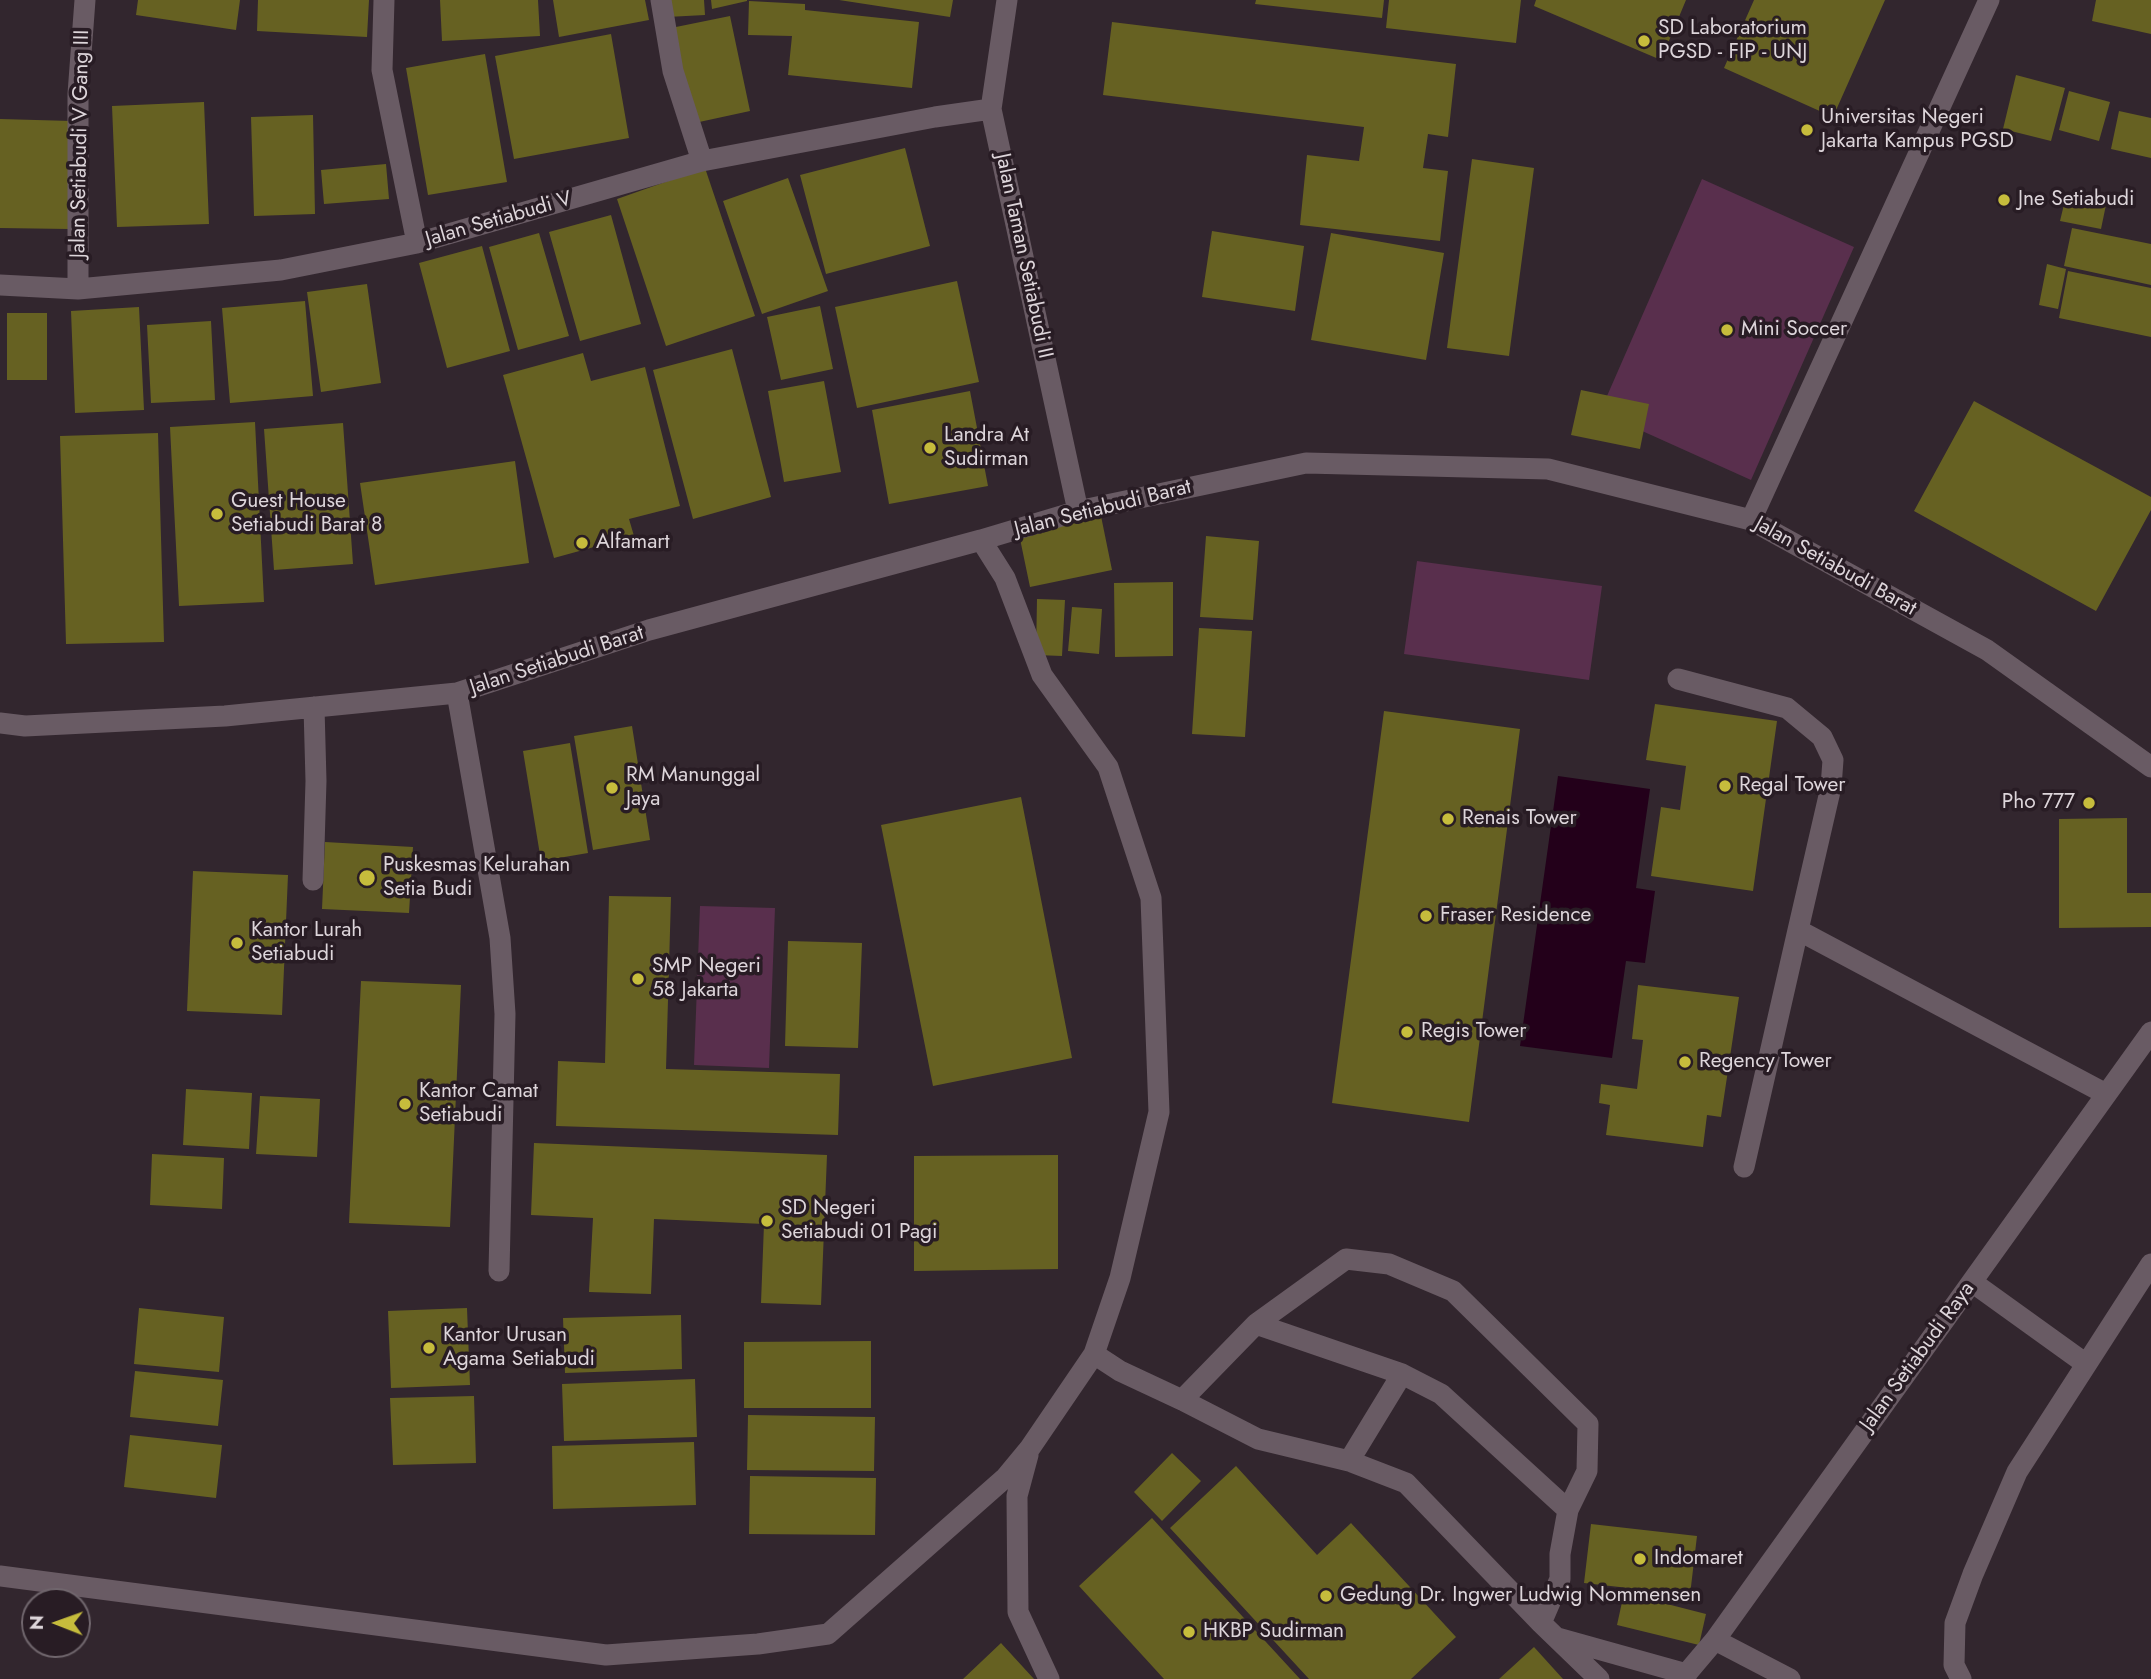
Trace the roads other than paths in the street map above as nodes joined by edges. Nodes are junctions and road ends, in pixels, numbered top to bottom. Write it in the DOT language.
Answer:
graph roads {
  1 [pos="85,0"];
  2 [pos="384,0"];
  3 [pos="661,0"];
  4 [pos="1007,0"];
  5 [pos="1989,0"];
  6 [pos="991,110"];
  7 [pos="702,161"];
  8 [pos="417,243"];
  9 [pos="0,285"];
  10 [pos="78,289"];
  11 [pos="1077,511"];
  12 [pos="1751,520"];
  13 [pos="981,540"];
  14 [pos="1678,679"];
  15 [pos="457,693"];
  16 [pos="314,706"];
  17 [pos="0,723"];
  18 [pos="2151,767"];
  19 [pos="313,880"];
  20 [pos="1798,930"];
  21 [pos="2151,1032"];
  22 [pos="2106,1094"];
  23 [pos="1744,1167"];
  24 [pos="2151,1264"];
  25 [pos="499,1271"];
  26 [pos="1972,1282"];
  27 [pos="1256,1324"];
  28 [pos="1094,1354"];
  29 [pos="2087,1364"];
  30 [pos="1402,1374"];
  31 [pos="1182,1400"];
  32 [pos="1030,1448"];
  33 [pos="1349,1461"];
  34 [pos="1568,1510"];
  35 [pos="0,1576"];
  36 [pos="1549,1630"];
  37 [pos="1715,1640"];
  38 [pos="1684,1676"];
  39 [pos="1049,1679"];
  40 [pos="1599,1679"];
  41 [pos="1790,1679"];
  42 [pos="1961,1679"];
  1 -- 10 [label="street, Jalan Setiabudi V Gang III"];
  2 -- 8 [label="street"];
  3 -- 7 [label="street"];
  4 -- 6 [label="street, Jalan Taman Setiabudi II"];
  5 -- 12 [label="street"];
  6 -- 7 [label="street, Jalan Setiabudi V"];
  6 -- 11 [label="street, Jalan Taman Setiabudi II"];
  7 -- 8 [label="street, Jalan Setiabudi V"];
  8 -- 10 [label="street, Jalan Setiabudi V"];
  9 -- 10 [label="street, Jalan Setiabudi V"];
  11 -- 12 [label="street, Jalan Setiabudi Barat"];
  11 -- 13 [label="street, Jalan Setiabudi Barat"];
  12 -- 18 [label="street, Jalan Setiabudi Barat"];
  13 -- 15 [label="street, Jalan Setiabudi Barat"];
  13 -- 28 [label="street"];
  14 -- 20 [label="street"];
  15 -- 16 [label="street, Jalan Setiabudi Barat"];
  15 -- 25 [label="street"];
  16 -- 17 [label="street, Jalan Setiabudi Barat"];
  16 -- 19 [label="street"];
  20 -- 22 [label="street"];
  20 -- 23 [label="street"];
  21 -- 22 [label="street, Jalan Setiabudi Raya"];
  22 -- 26 [label="street, Jalan Setiabudi Raya"];
  24 -- 29 [label="street"];
  26 -- 29 [label="street"];
  26 -- 37 [label="street, Jalan Setiabudi Raya"];
  27 -- 30 [label="street"];
  27 -- 31 [label="street"];
  27 -- 34 [label="street"];
  28 -- 31 [label="street"];
  28 -- 32 [label="street"];
  29 -- 42 [label="street"];
  30 -- 33 [label="street"];
  30 -- 34 [label="street"];
  31 -- 33 [label="street"];
  32 -- 35 [label="street"];
  32 -- 39 [label="street"];
  33 -- 36 [label="street"];
  34 -- 36 [label="street"];
  36 -- 38 [label="street"];
  36 -- 40 [label="street"];
  37 -- 38 [label="street, Jalan Setiabudi Raya"];
  37 -- 41 [label="street"];
}
